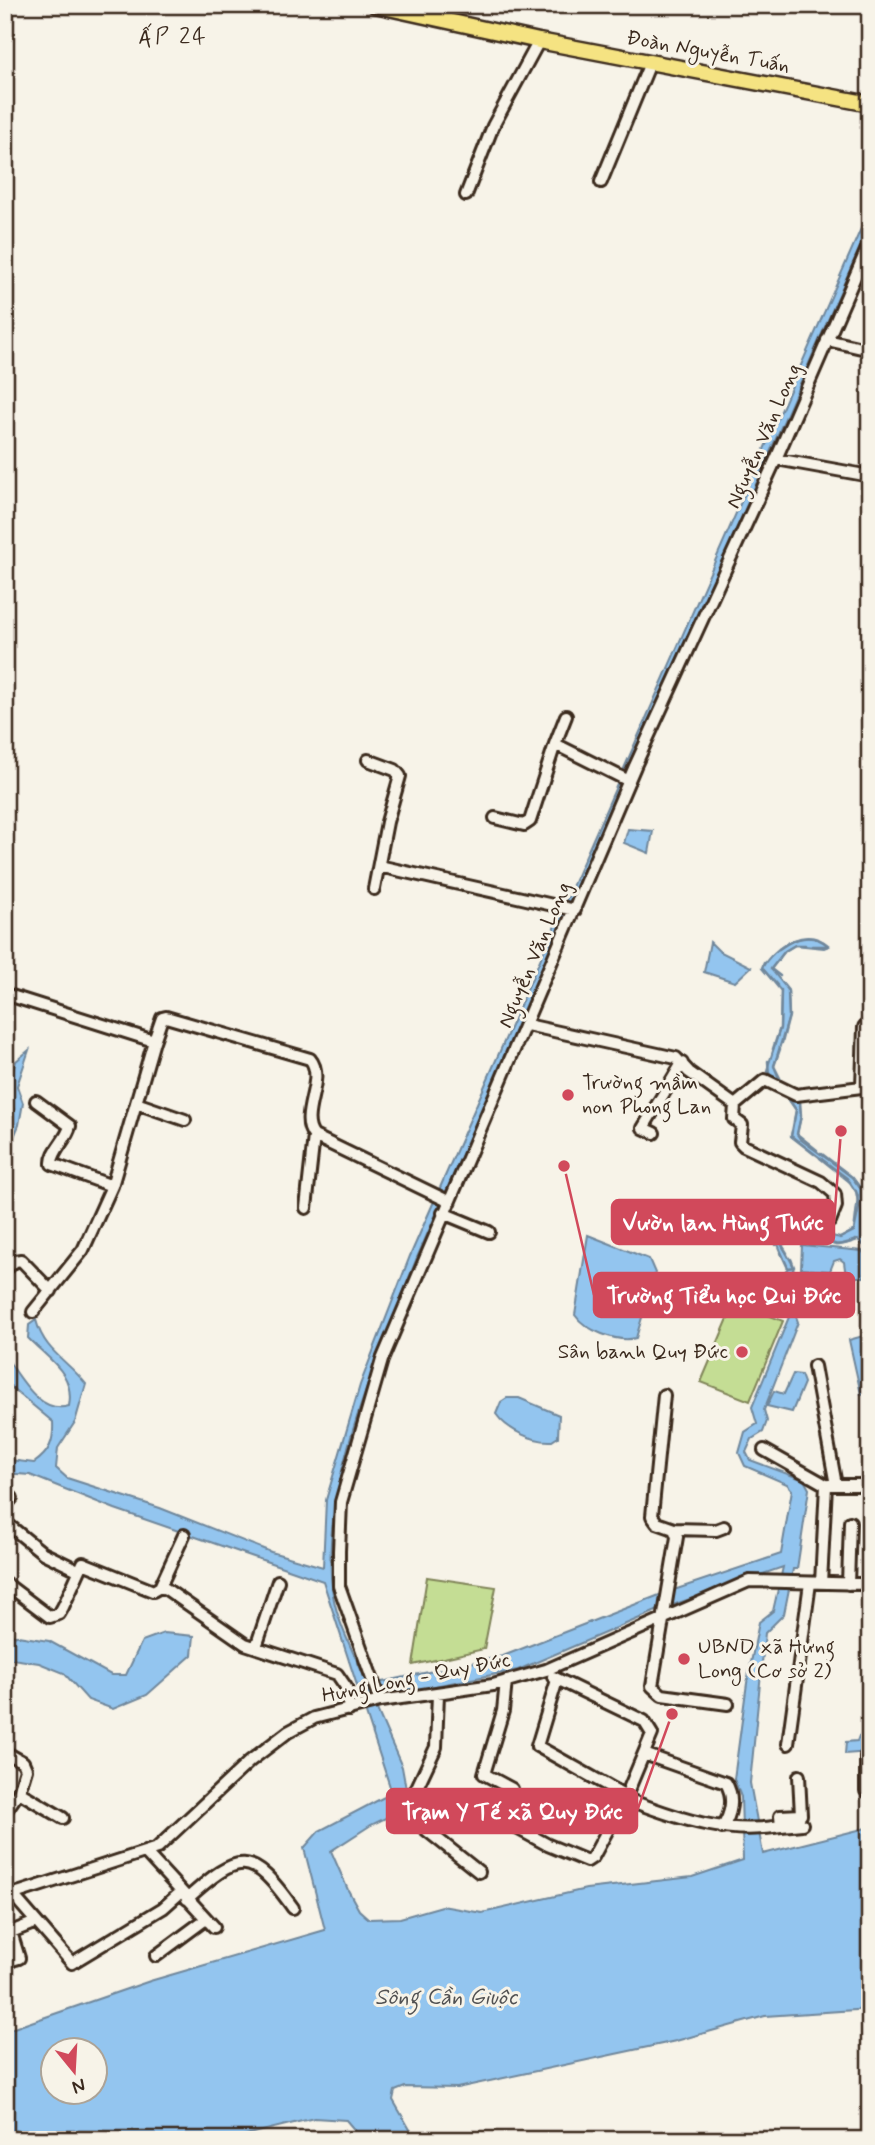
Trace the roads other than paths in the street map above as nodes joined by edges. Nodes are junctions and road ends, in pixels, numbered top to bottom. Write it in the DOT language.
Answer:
graph roads {
  1 [pos="7,5"];
  2 [pos="375,5"];
  3 [pos="447,12"];
  4 [pos="5,17"];
  5 [pos="539,41"];
  6 [pos="650,63"];
  7 [pos="870,104"];
  8 [pos="601,182"];
  9 [pos="466,195"];
  10 [pos="870,242"];
  11 [pos="827,340"];
  12 [pos="870,350"];
  13 [pos="776,458"];
  14 [pos="870,476"];
  15 [pos="566,716"];
  16 [pos="555,744"];
  17 [pos="368,760"];
  18 [pos="629,781"];
  19 [pos="495,818"];
  20 [pos="379,866"];
  21 [pos="374,889"];
  22 [pos="575,910"];
  23 [pos="5,994"];
  24 [pos="870,1022"];
  25 [pos="527,1025"];
  26 [pos="154,1041"];
  27 [pos="682,1062"];
  28 [pos="866,1086"];
  29 [pos="36,1101"];
  30 [pos="136,1103"];
  31 [pos="735,1105"];
  32 [pos="185,1120"];
  33 [pos="654,1133"];
  34 [pos="314,1136"];
  35 [pos="112,1186"];
  36 [pos="448,1201"];
  37 [pos="306,1208"];
  38 [pos="443,1213"];
  39 [pos="830,1221"];
  40 [pos="489,1232"];
  41 [pos="5,1270"];
  42 [pos="51,1291"];
  43 [pos="33,1312"];
  44 [pos="814,1366"];
  45 [pos="664,1395"];
  46 [pos="764,1450"];
  47 [pos="831,1485"];
  48 [pos="870,1485"];
  49 [pos="5,1522"];
  50 [pos="850,1522"];
  51 [pos="724,1527"];
  52 [pos="674,1530"];
  53 [pos="184,1535"];
  54 [pos="78,1570"];
  55 [pos="278,1581"];
  56 [pos="5,1583"];
  57 [pos="815,1583"];
  58 [pos="848,1584"];
  59 [pos="870,1584"];
  60 [pos="160,1587"];
  61 [pos="666,1617"];
  62 [pos="256,1647"];
  63 [pos="546,1670"];
  64 [pos="556,1680"];
  65 [pos="506,1681"];
  66 [pos="438,1695"];
  67 [pos="378,1702"];
  68 [pos="728,1704"];
  69 [pos="349,1710"];
  70 [pos="788,1744"];
  71 [pos="5,1752"];
  72 [pos="644,1754"];
  73 [pos="870,1756"];
  74 [pos="799,1776"];
  75 [pos="19,1791"];
  76 [pos="866,1791"];
  77 [pos="626,1797"];
  78 [pos="5,1812"];
  79 [pos="63,1818"];
  80 [pos="803,1824"];
  81 [pos="781,1826"];
  82 [pos="722,1828"];
  83 [pos="146,1853"];
  84 [pos="479,1872"];
  85 [pos="184,1895"];
  86 [pos="9,1896"];
  87 [pos="293,1908"];
  88 [pos="36,1922"];
  89 [pos="156,1956"];
  90 [pos="5,1962"];
  1 -- 4 [label="street"];
  2 -- 3 [label="main road, Đoàn Nguyễn Tuấn"];
  3 -- 5 [label="main road, Đoàn Nguyễn Tuấn"];
  5 -- 6 [label="main road, Đoàn Nguyễn Tuấn"];
  5 -- 9 [label="street"];
  6 -- 7 [label="main road, Đoàn Nguyễn Tuấn"];
  6 -- 8 [label="street"];
  10 -- 11 [label="street, Nguyễn Văn Long"];
  11 -- 12 [label="street"];
  11 -- 13 [label="street, Nguyễn Văn Long"];
  13 -- 14 [label="street"];
  13 -- 18 [label="street, Nguyễn Văn Long"];
  15 -- 16 [label="street"];
  16 -- 18 [label="street"];
  16 -- 19 [label="street"];
  17 -- 20 [label="street"];
  18 -- 22 [label="street, Nguyễn Văn Long"];
  20 -- 21 [label="street"];
  20 -- 22 [label="street"];
  22 -- 25 [label="street, Nguyễn Văn Long"];
  23 -- 26 [label="street"];
  24 -- 28 [label="street"];
  25 -- 27 [label="street"];
  25 -- 36 [label="street, Nguyễn Văn Long"];
  26 -- 30 [label="street"];
  26 -- 34 [label="street"];
  27 -- 31 [label="street"];
  27 -- 33 [label="street"];
  28 -- 31 [label="street"];
  29 -- 35 [label="street"];
  30 -- 32 [label="street"];
  30 -- 35 [label="street"];
  31 -- 39 [label="street"];
  34 -- 36 [label="street"];
  34 -- 37 [label="street"];
  35 -- 42 [label="street"];
  36 -- 38 [label="street, Nguyễn Văn Long"];
  38 -- 40 [label="street"];
  38 -- 67 [label="street, Nguyễn Văn Long"];
  41 -- 42 [label="street"];
  42 -- 43 [label="street"];
  44 -- 47 [label="street"];
  45 -- 52 [label="street"];
  46 -- 47 [label="street"];
  47 -- 48 [label="street"];
  47 -- 57 [label="street"];
  49 -- 54 [label="street"];
  50 -- 58 [label="street"];
  51 -- 52 [label="street"];
  52 -- 61 [label="street"];
  53 -- 60 [label="street"];
  54 -- 56 [label="street"];
  54 -- 60 [label="street"];
  55 -- 62 [label="street"];
  57 -- 58 [label="street, Hưng Long - Quy Đức"];
  57 -- 61 [label="street, Hưng Long - Quy Đức"];
  57 -- 70 [label="street"];
  58 -- 59 [label="street, Hưng Long - Quy Đức"];
  60 -- 62 [label="street"];
  61 -- 63 [label="street, Hưng Long - Quy Đức"];
  61 -- 68 [label="street"];
  62 -- 69 [label="street"];
  63 -- 64 [label="street"];
  63 -- 65 [label="street, Hưng Long - Quy Đức"];
  64 -- 72 [label="street"];
  64 -- 77 [label="street"];
  65 -- 66 [label="street, Hưng Long - Quy Đức"];
  65 -- 77 [label="street"];
  66 -- 67 [label="street, Hưng Long - Quy Đức"];
  66 -- 84 [label="street"];
  67 -- 69 [label="street, Hưng Long - Quy Đức"];
  69 -- 83 [label="street, Hưng Long - Quy Đức"];
  71 -- 75 [label="street"];
  72 -- 77 [label="street"];
  72 -- 82 [label="street"];
  73 -- 76 [label="street"];
  74 -- 81 [label="street"];
  75 -- 78 [label="street"];
  75 -- 79 [label="street"];
  77 -- 82 [label="street"];
  80 -- 81 [label="street"];
  81 -- 82 [label="street"];
  83 -- 85 [label="street"];
  83 -- 86 [label="street, Hưng Long - Quy Đức"];
  85 -- 87 [label="street"];
  85 -- 88 [label="street"];
  85 -- 89 [label="street"];
  86 -- 88 [label="street"];
  88 -- 90 [label="street"];
}
